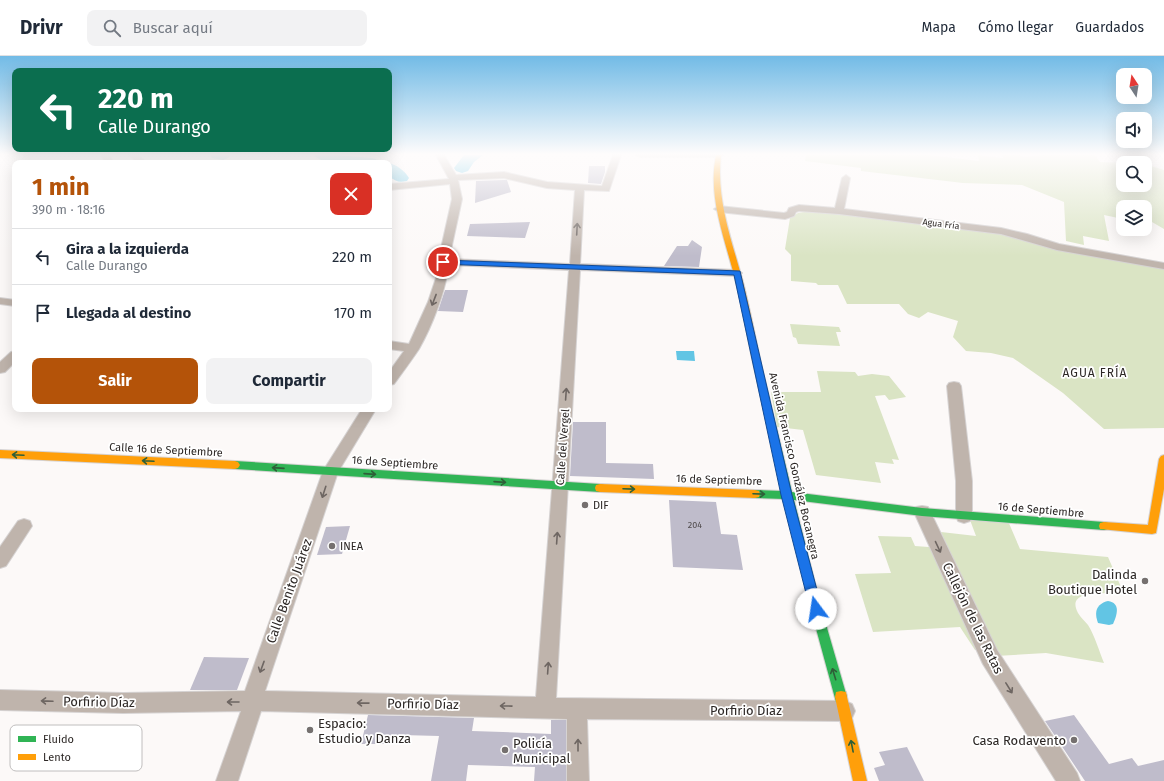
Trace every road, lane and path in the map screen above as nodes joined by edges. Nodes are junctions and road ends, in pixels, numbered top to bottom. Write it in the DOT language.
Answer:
graph roads {
  1 [pos="455,189"];
  2 [pos="580,189"];
  3 [pos="718,189"];
  4 [pos="844,189"];
  5 [pos="720,209"];
  6 [pos="839,211"];
  7 [pos="443,262"];
  8 [pos="1164,266"];
  9 [pos="575,268"];
  10 [pos="737,273"];
  11 [pos="0,301"];
  12 [pos="12,302"];
  13 [pos="392,345"];
  14 [pos="413,348"];
  15 [pos="12,358"];
  16 [pos="0,369"];
  17 [pos="392,377"];
  18 [pos="954,386"];
  19 [pos="367,412"];
  20 [pos="0,454"];
  21 [pos="1164,460"];
  22 [pos="331,471"];
  23 [pos="560,486"];
  24 [pos="786,495"];
  25 [pos="922,512"];
  26 [pos="964,516"];
  27 [pos="24,526"];
  28 [pos="0,561"];
  29 [pos="0,700"];
  30 [pos="253,702"];
  31 [pos="546,706"];
  32 [pos="577,709"];
  33 [pos="845,711"];
  34 [pos="227,781"];
  35 [pos="578,781"];
  36 [pos="860,781"];
  37 [pos="1069,781"];
  1 -- 7 [label="street"];
  9 -- 2 [label="street, Calle del Vergel, one-way"];
  3 -- 5 [label="street, Avenida Francisco González Bocanegra"];
  4 -- 6 [label="street"];
  5 -- 6 [label="street, Agua Fría"];
  5 -- 10 [label="street, Avenida Francisco González Bocanegra"];
  6 -- 8 [label="street, Agua Fría"];
  7 -- 9 [label="street"];
  7 -- 14 [label="street, one-way"];
  9 -- 10 [label="street"];
  23 -- 9 [label="street, Calle del Vergel, one-way"];
  10 -- 24 [label="street, Avenida Francisco González Bocanegra"];
  11 -- 12 [label="street"];
  13 -- 14 [label="street"];
  14 -- 17 [label="street"];
  15 -- 16 [label="street"];
  18 -- 26 [label="street"];
  19 -- 22 [label="street, Calle Benito Juárez"];
  22 -- 20 [label="street, Calle 16 de Septiembre, one-way"];
  21 -- 26 [label="street, 16 de Septiembre"];
  22 -- 23 [label="street, 16 de Septiembre, one-way"];
  22 -- 30 [label="street, Calle Benito Juárez, one-way"];
  23 -- 24 [label="street, 16 de Septiembre, one-way"];
  31 -- 23 [label="street, Calle del Vergel, one-way"];
  24 -- 25 [label="street, 16 de Septiembre"];
  33 -- 24 [label="street, Avenida Francisco González Bocanegra, one-way"];
  25 -- 26 [label="street, 16 de Septiembre"];
  25 -- 37 [label="street, Callejón de las Ratas, one-way"];
  27 -- 28 [label="street"];
  30 -- 29 [label="street, Porfirio Díaz, one-way"];
  31 -- 30 [label="street, Porfirio Díaz, one-way"];
  30 -- 34 [label="street, Calle Benito Juárez"];
  31 -- 32 [label="street, Porfirio Díaz"];
  32 -- 33 [label="street, Porfirio Díaz"];
  35 -- 32 [label="street, one-way"];
  36 -- 33 [label="street, Avenida Francisco González Bocanegra, one-way"];
}
